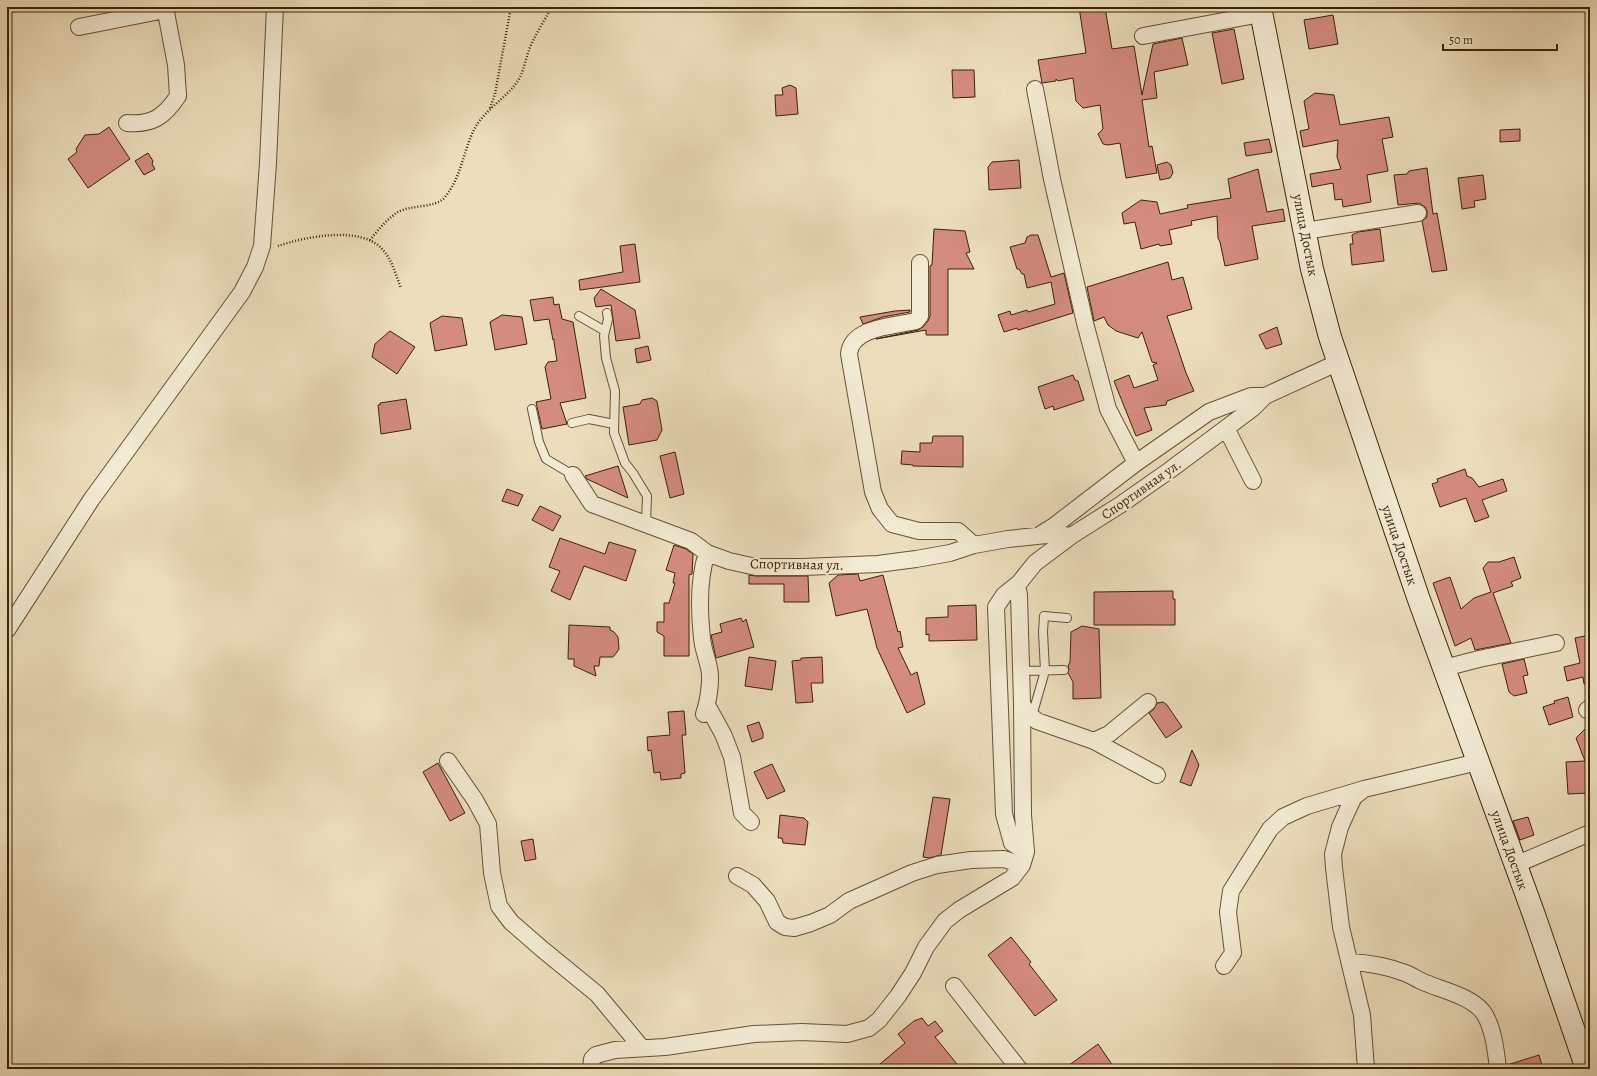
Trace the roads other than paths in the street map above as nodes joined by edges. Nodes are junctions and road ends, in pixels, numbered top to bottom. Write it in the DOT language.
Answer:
graph roads {
  1 [pos="275,7"];
  2 [pos="165,8"];
  3 [pos="1261,10"];
  4 [pos="79,27"];
  5 [pos="1143,36"];
  6 [pos="1035,90"];
  7 [pos="127,124"];
  8 [pos="1418,213"];
  9 [pos="1305,231"];
  10 [pos="920,263"];
  11 [pos="607,313"];
  12 [pos="580,316"];
  13 [pos="605,331"];
  14 [pos="1339,362"];
  15 [pos="1265,396"];
  16 [pos="532,409"];
  17 [pos="572,423"];
  18 [pos="614,424"];
  19 [pos="1226,428"];
  20 [pos="1136,463"];
  21 [pos="573,475"];
  22 [pos="1253,480"];
  23 [pos="646,524"];
  24 [pos="1039,536"];
  25 [pos="1071,536"];
  26 [pos="974,545"];
  27 [pos="707,553"];
  28 [pos="1018,584"];
  29 [pos="1067,618"];
  30 [pos="7,630"];
  31 [pos="1556,642"];
  32 [pos="1444,668"];
  33 [pos="1045,670"];
  34 [pos="1064,670"];
  35 [pos="1021,671"];
  36 [pos="1148,702"];
  37 [pos="1022,703"];
  38 [pos="1032,716"];
  39 [pos="1094,741"];
  40 [pos="448,761"];
  41 [pos="1478,762"];
  42 [pos="1157,775"];
  43 [pos="1364,789"];
  44 [pos="751,822"];
  45 [pos="1590,833"];
  46 [pos="1024,858"];
  47 [pos="1515,865"];
  48 [pos="737,876"];
  49 [pos="1351,962"];
  50 [pos="1224,966"];
  51 [pos="954,986"];
  52 [pos="642,1048"];
  53 [pos="591,1069"];
  54 [pos="1019,1069"];
  55 [pos="1366,1069"];
  56 [pos="1498,1069"];
  57 [pos="1587,1069"];
  1 -- 30 [label="street"];
  2 -- 4 [label="street"];
  2 -- 7 [label="street"];
  3 -- 5 [label="street"];
  3 -- 9 [label="main road, улица Достык"];
  6 -- 20 [label="street"];
  8 -- 9 [label="street"];
  9 -- 14 [label="main road, улица Достык"];
  10 -- 26 [label="street"];
  11 -- 13 [label="lane"];
  12 -- 13 [label="lane"];
  13 -- 18 [label="lane"];
  14 -- 15 [label="street, Спортивная ул."];
  14 -- 32 [label="main road, улица Достык"];
  15 -- 19 [label="street, Спортивная ул."];
  15 -- 20 [label="street, Спортивная ул."];
  16 -- 21 [label="lane"];
  17 -- 18 [label="lane"];
  18 -- 23 [label="lane"];
  19 -- 22 [label="street"];
  19 -- 25 [label="street, Спортивная ул."];
  20 -- 24 [label="street, Спортивная ул."];
  21 -- 23 [label="street, Спортивная ул."];
  23 -- 27 [label="street, Спортивная ул."];
  24 -- 25 [label="street, Спортивная ул."];
  24 -- 26 [label="street, Спортивная ул."];
  25 -- 28 [label="street, Спортивная ул."];
  26 -- 27 [label="street, Спортивная ул."];
  27 -- 44 [label="street"];
  28 -- 35 [label="street"];
  28 -- 46 [label="street, Спортивная ул."];
  29 -- 33 [label="lane"];
  31 -- 32 [label="street"];
  32 -- 41 [label="main road, улица Достык"];
  33 -- 34 [label="lane"];
  33 -- 35 [label="lane"];
  33 -- 38 [label="lane"];
  35 -- 37 [label="street"];
  36 -- 39 [label="street"];
  37 -- 38 [label="street"];
  37 -- 46 [label="street"];
  38 -- 39 [label="street"];
  39 -- 42 [label="street"];
  40 -- 52 [label="street"];
  41 -- 43 [label="street"];
  41 -- 47 [label="main road, улица Достык"];
  43 -- 49 [label="street"];
  43 -- 50 [label="street"];
  45 -- 47 [label="street"];
  46 -- 48 [label="street"];
  46 -- 52 [label="street"];
  47 -- 57 [label="main road, улица Достык"];
  49 -- 55 [label="street"];
  49 -- 56 [label="street"];
  51 -- 54 [label="street"];
  52 -- 53 [label="street"];
}
